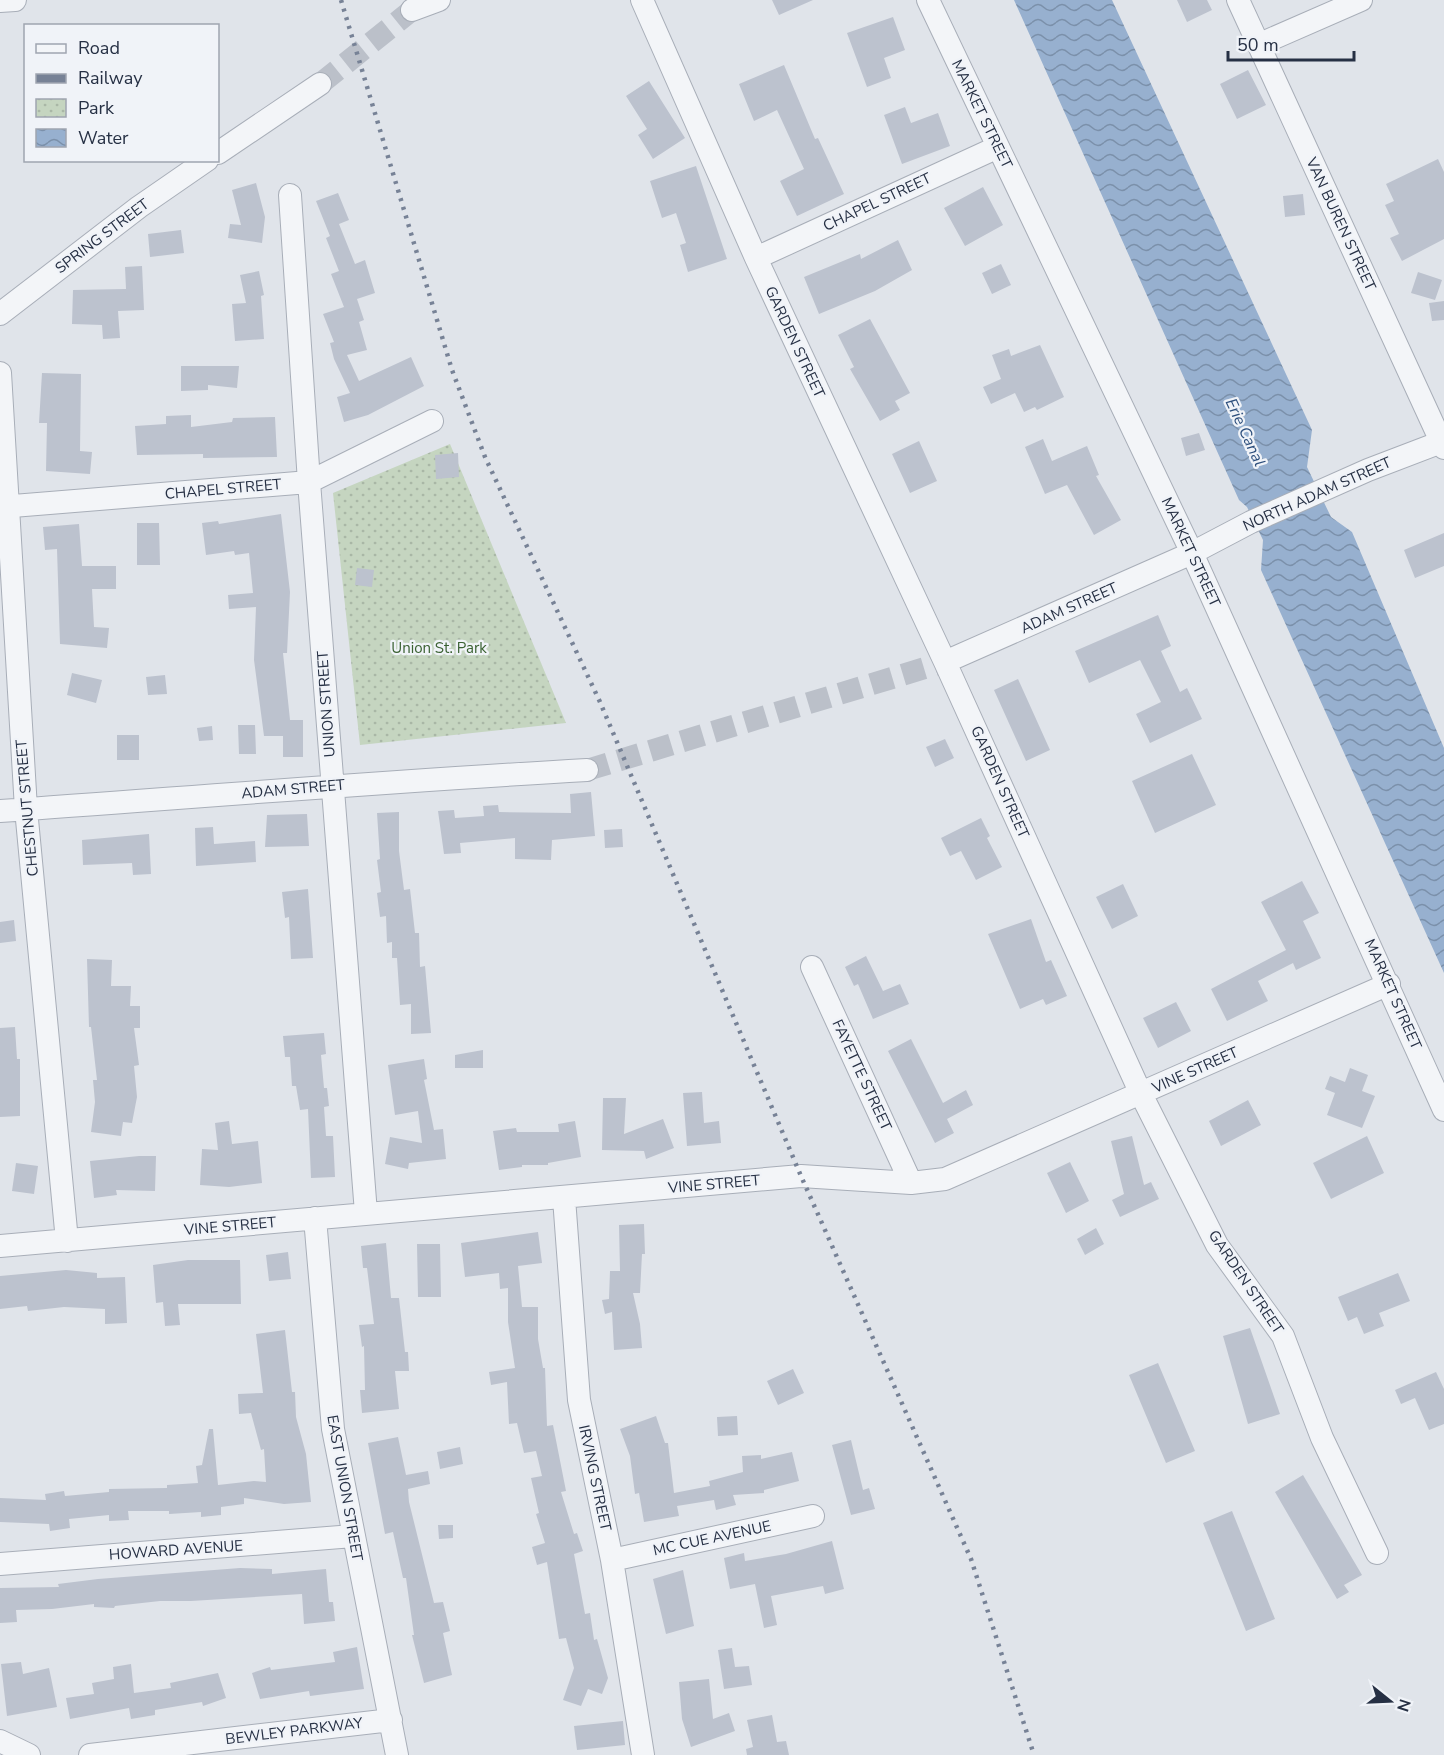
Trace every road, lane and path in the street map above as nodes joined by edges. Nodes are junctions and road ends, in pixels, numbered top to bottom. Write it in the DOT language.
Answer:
graph roads {
  1 [pos="15,0"];
  2 [pos="439,0"];
  3 [pos="642,0"];
  4 [pos="928,0"];
  5 [pos="1238,0"];
  6 [pos="1361,0"];
  7 [pos="0,1"];
  8 [pos="412,10"];
  9 [pos="1260,44"];
  10 [pos="320,84"];
  11 [pos="998,147"];
  12 [pos="219,152"];
  13 [pos="204,162"];
  14 [pos="290,195"];
  15 [pos="756,258"];
  16 [pos="0,314"];
  17 [pos="0,373"];
  18 [pos="432,421"];
  19 [pos="1443,444"];
  20 [pos="309,482"];
  21 [pos="3,507"];
  22 [pos="1192,553"];
  23 [pos="945,662"];
  24 [pos="587,770"];
  25 [pos="332,785"];
  26 [pos="26,809"];
  27 [pos="0,811"];
  28 [pos="812,967"];
  29 [pos="1389,984"];
  30 [pos="1141,1094"];
  31 [pos="1444,1110"];
  32 [pos="911,1183"];
  33 [pos="564,1198"];
  34 [pos="366,1213"];
  35 [pos="315,1218"];
  36 [pos="68,1241"];
  37 [pos="0,1246"];
  38 [pos="813,1516"];
  39 [pos="353,1536"];
  40 [pos="1377,1553"];
  41 [pos="612,1560"];
  42 [pos="0,1564"];
  43 [pos="391,1720"];
  44 [pos="0,1741"];
  45 [pos="29,1755"];
  46 [pos="90,1755"];
  47 [pos="397,1755"];
  48 [pos="643,1755"];
  1 -- 7 [label="street"];
  2 -- 8 [label="street"];
  3 -- 15 [label="street, GARDEN STREET"];
  4 -- 11 [label="street, MARKET STREET"];
  5 -- 9 [label="street, VAN BUREN STREET"];
  6 -- 9 [label="street"];
  9 -- 19 [label="street, VAN BUREN STREET"];
  10 -- 12 [label="street"];
  11 -- 15 [label="street, CHAPEL STREET"];
  11 -- 22 [label="street, MARKET STREET"];
  13 -- 16 [label="street, SPRING STREET"];
  14 -- 20 [label="street, UNION STREET"];
  15 -- 23 [label="street, GARDEN STREET"];
  17 -- 21 [label="street, CHESTNUT STREET"];
  18 -- 20 [label="street, CHAPEL STREET"];
  19 -- 22 [label="street, NORTH ADAM STREET"];
  20 -- 21 [label="street, CHAPEL STREET"];
  20 -- 25 [label="street, UNION STREET"];
  21 -- 26 [label="street, CHESTNUT STREET"];
  22 -- 23 [label="street, ADAM STREET"];
  22 -- 29 [label="street, MARKET STREET"];
  23 -- 30 [label="street, GARDEN STREET"];
  24 -- 25 [label="street, ADAM STREET"];
  25 -- 26 [label="street, ADAM STREET"];
  25 -- 34 [label="street, UNION STREET"];
  26 -- 27 [label="street, ADAM STREET"];
  26 -- 36 [label="street, CHESTNUT STREET"];
  28 -- 32 [label="street, FAYETTE STREET"];
  29 -- 30 [label="street, VINE STREET"];
  29 -- 31 [label="street, MARKET STREET"];
  30 -- 32 [label="street, VINE STREET"];
  30 -- 40 [label="street, GARDEN STREET"];
  32 -- 33 [label="street, VINE STREET"];
  33 -- 34 [label="street, VINE STREET"];
  33 -- 41 [label="street, IRVING STREET"];
  34 -- 35 [label="street, VINE STREET"];
  35 -- 36 [label="street, VINE STREET"];
  35 -- 39 [label="street, EAST UNION STREET"];
  36 -- 37 [label="street, VINE STREET"];
  38 -- 41 [label="street, MC CUE AVENUE"];
  39 -- 42 [label="street, HOWARD AVENUE"];
  39 -- 43 [label="street, EAST UNION STREET"];
  41 -- 48 [label="street, IRVING STREET"];
  43 -- 46 [label="street, BEWLEY PARKWAY"];
  43 -- 47 [label="street, EAST UNION STREET"];
  44 -- 45 [label="street"];
}
